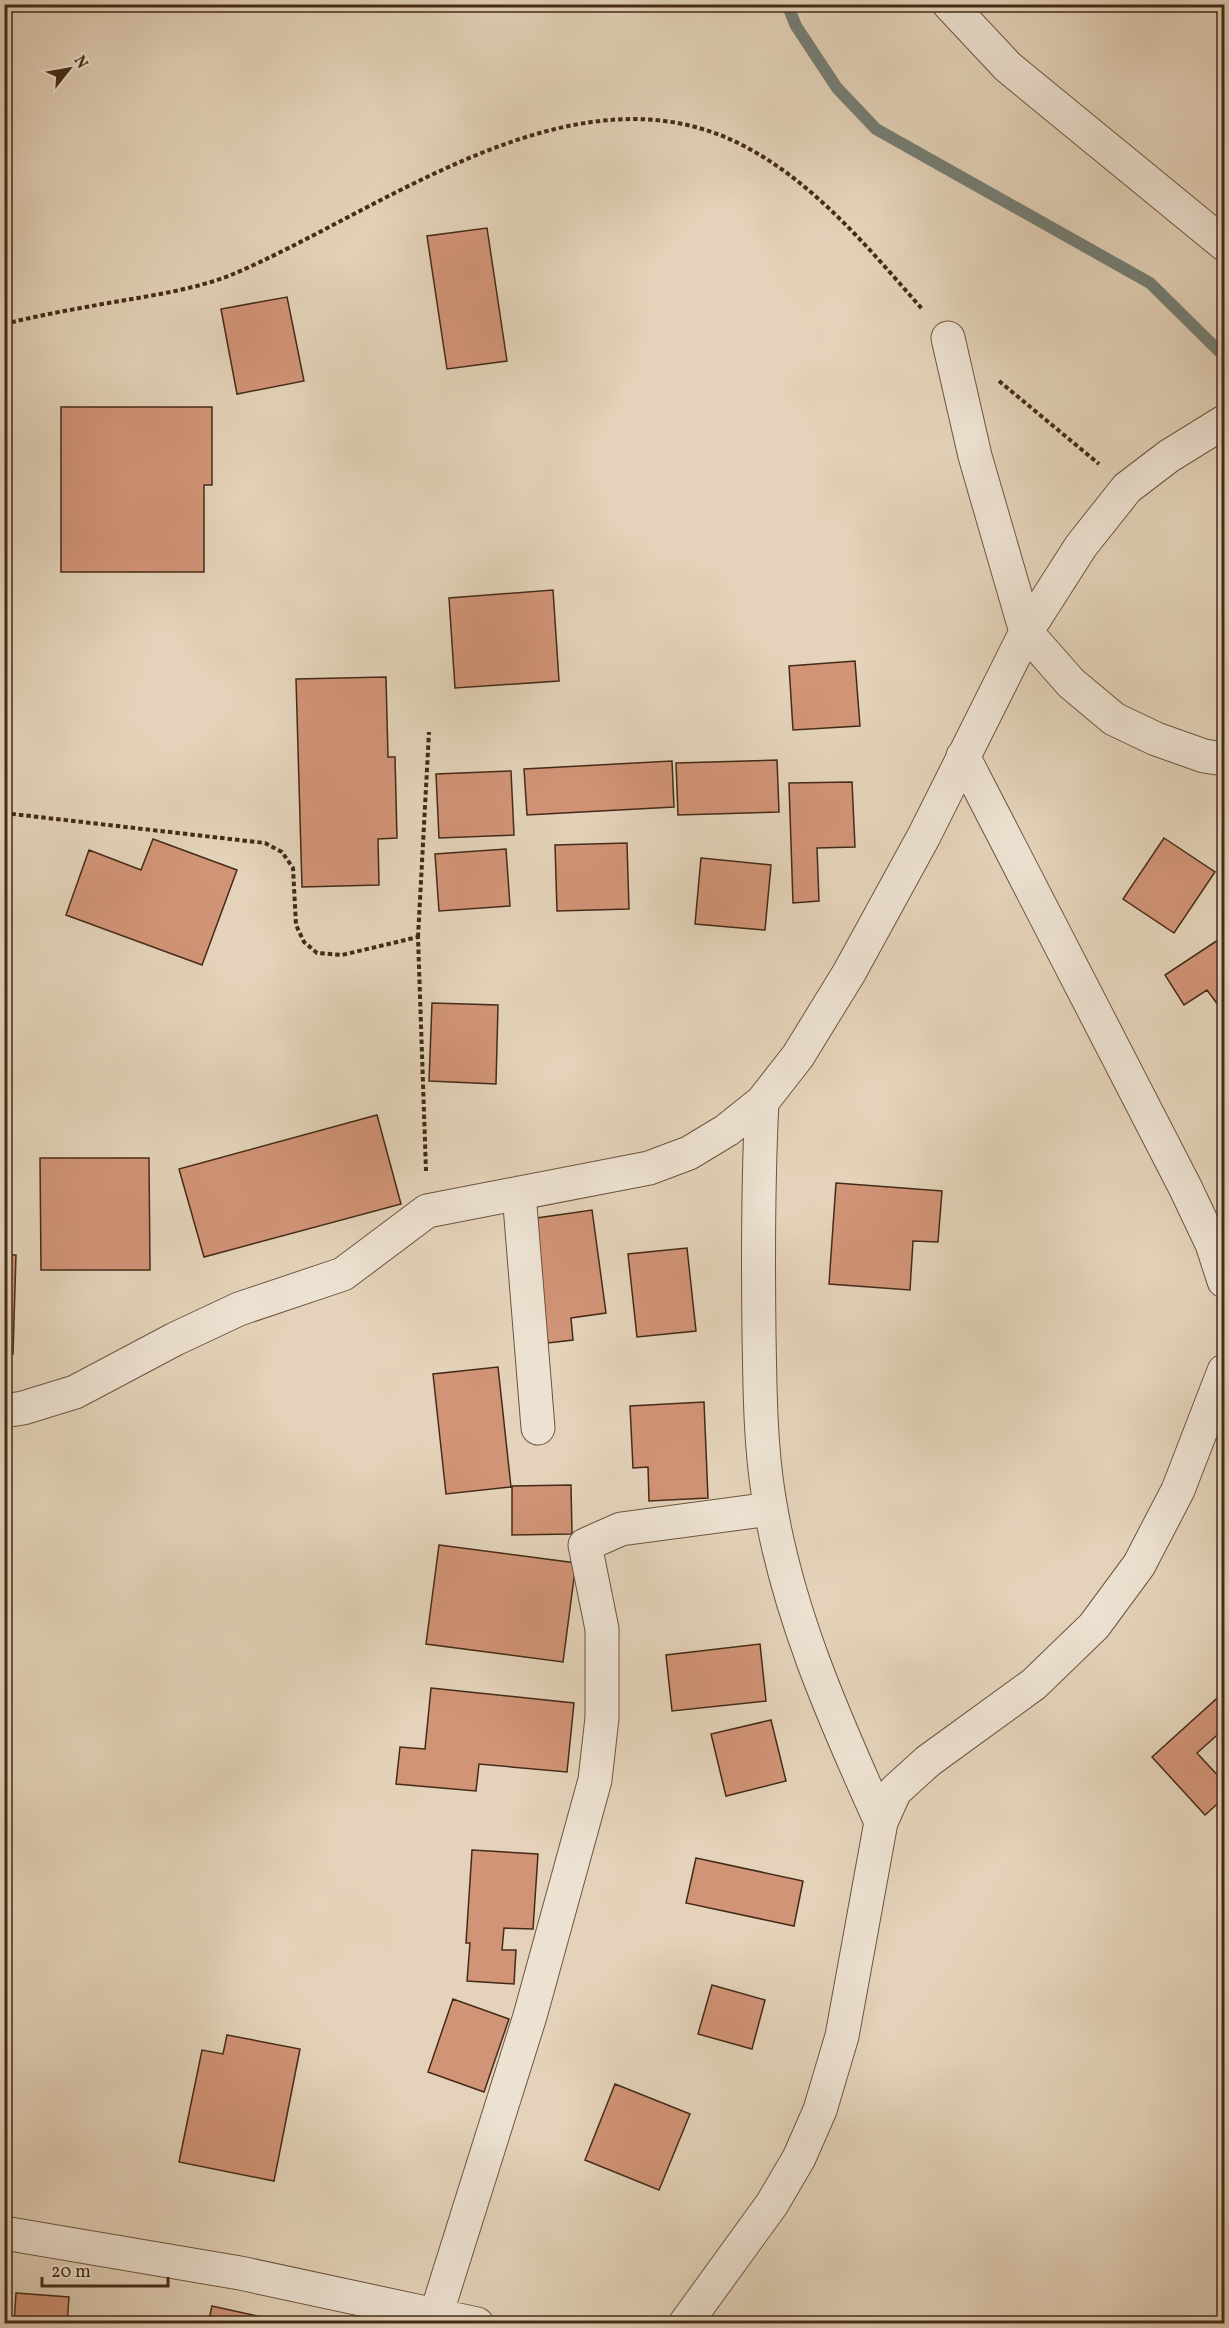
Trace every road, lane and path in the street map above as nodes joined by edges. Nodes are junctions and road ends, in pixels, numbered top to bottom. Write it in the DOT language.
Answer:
graph roads {
  1 [pos="949,4"];
  2 [pos="1224,244"];
  3 [pos="4,324"];
  4 [pos="948,338"];
  5 [pos="993,376"];
  6 [pos="1224,422"];
  7 [pos="1127,488"];
  8 [pos="1026,632"];
  9 [pos="429,732"];
  10 [pos="963,756"];
  11 [pos="1224,759"];
  12 [pos="4,813"];
  13 [pos="418,937"];
  14 [pos="762,1102"];
  15 [pos="519,1193"];
  16 [pos="427,1211"];
  17 [pos="1224,1281"];
  18 [pos="1224,1371"];
  19 [pos="4,1411"];
  20 [pos="538,1428"];
  21 [pos="771,1509"];
  22 [pos="881,1822"];
  23 [pos="4,2233"];
  24 [pos="436,2315"];
  25 [pos="477,2324"];
  26 [pos="684,2324"];
  1 -- 2 [label="street"];
  3 -- 4 [label="path"];
  4 -- 8 [label="street"];
  5 -- 7 [label="path"];
  6 -- 7 [label="street"];
  7 -- 8 [label="street"];
  8 -- 10 [label="street"];
  8 -- 11 [label="street"];
  9 -- 13 [label="path"];
  10 -- 14 [label="street"];
  10 -- 17 [label="street"];
  12 -- 13 [label="path"];
  13 -- 16 [label="path"];
  14 -- 15 [label="street"];
  14 -- 21 [label="street"];
  15 -- 16 [label="street"];
  15 -- 20 [label="street"];
  16 -- 19 [label="street"];
  18 -- 22 [label="street"];
  21 -- 22 [label="street"];
  21 -- 24 [label="street"];
  22 -- 26 [label="street"];
  23 -- 24 [label="street"];
  24 -- 25 [label="street"];
}
